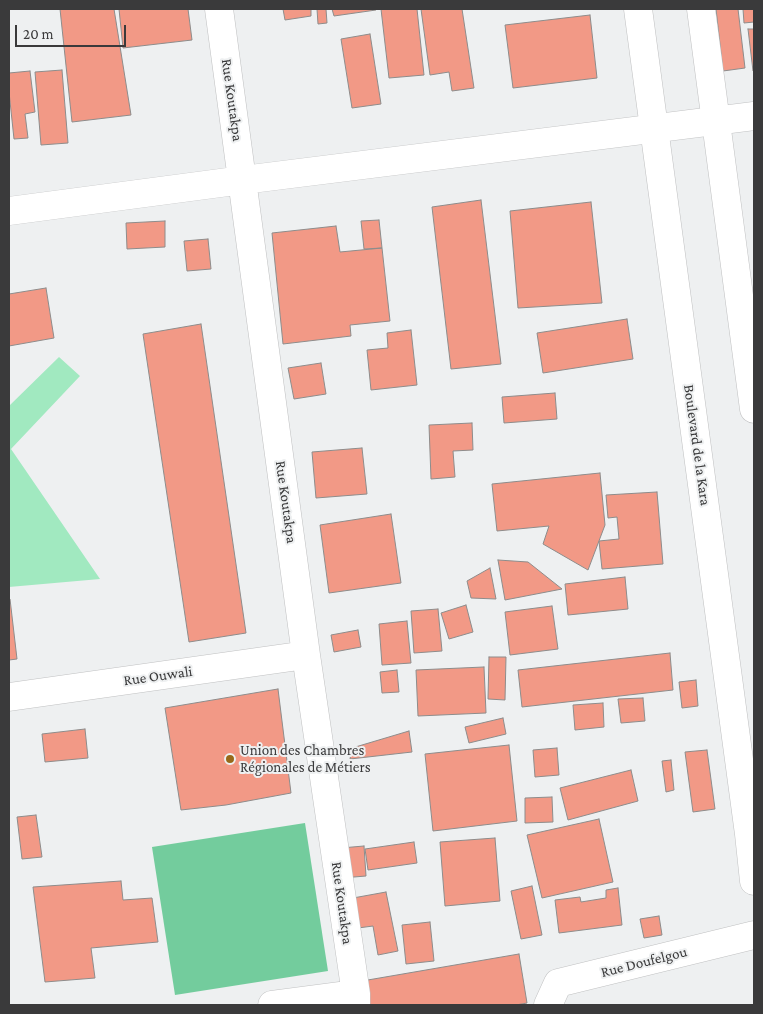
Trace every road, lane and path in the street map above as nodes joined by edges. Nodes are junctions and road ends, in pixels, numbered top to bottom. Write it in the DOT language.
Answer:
graph roads {
  1 [pos="219,9"];
  2 [pos="638,9"];
  3 [pos="701,9"];
  4 [pos="754,116"];
  5 [pos="716,121"];
  6 [pos="654,129"];
  7 [pos="243,180"];
  8 [pos="9,211"];
  9 [pos="754,409"];
  10 [pos="306,655"];
  11 [pos="9,697"];
  12 [pos="754,881"];
  13 [pos="754,935"];
  14 [pos="356,1000"];
  15 [pos="272,1005"];
  16 [pos="548,1005"];
  1 -- 7 [label="street, Rue Koutakpa"];
  2 -- 6 [label="street, Boulevard de la Kara"];
  3 -- 5 [label="street"];
  4 -- 5 [label="street"];
  5 -- 6 [label="street"];
  5 -- 9 [label="street"];
  6 -- 7 [label="street"];
  6 -- 12 [label="street, Boulevard de la Kara"];
  7 -- 8 [label="street"];
  7 -- 10 [label="street, Rue Koutakpa"];
  10 -- 11 [label="street, Rue Ouwali"];
  10 -- 14 [label="street, Rue Koutakpa"];
  13 -- 16 [label="street, Rue Doufelgou"];
  14 -- 15 [label="street"];
}
